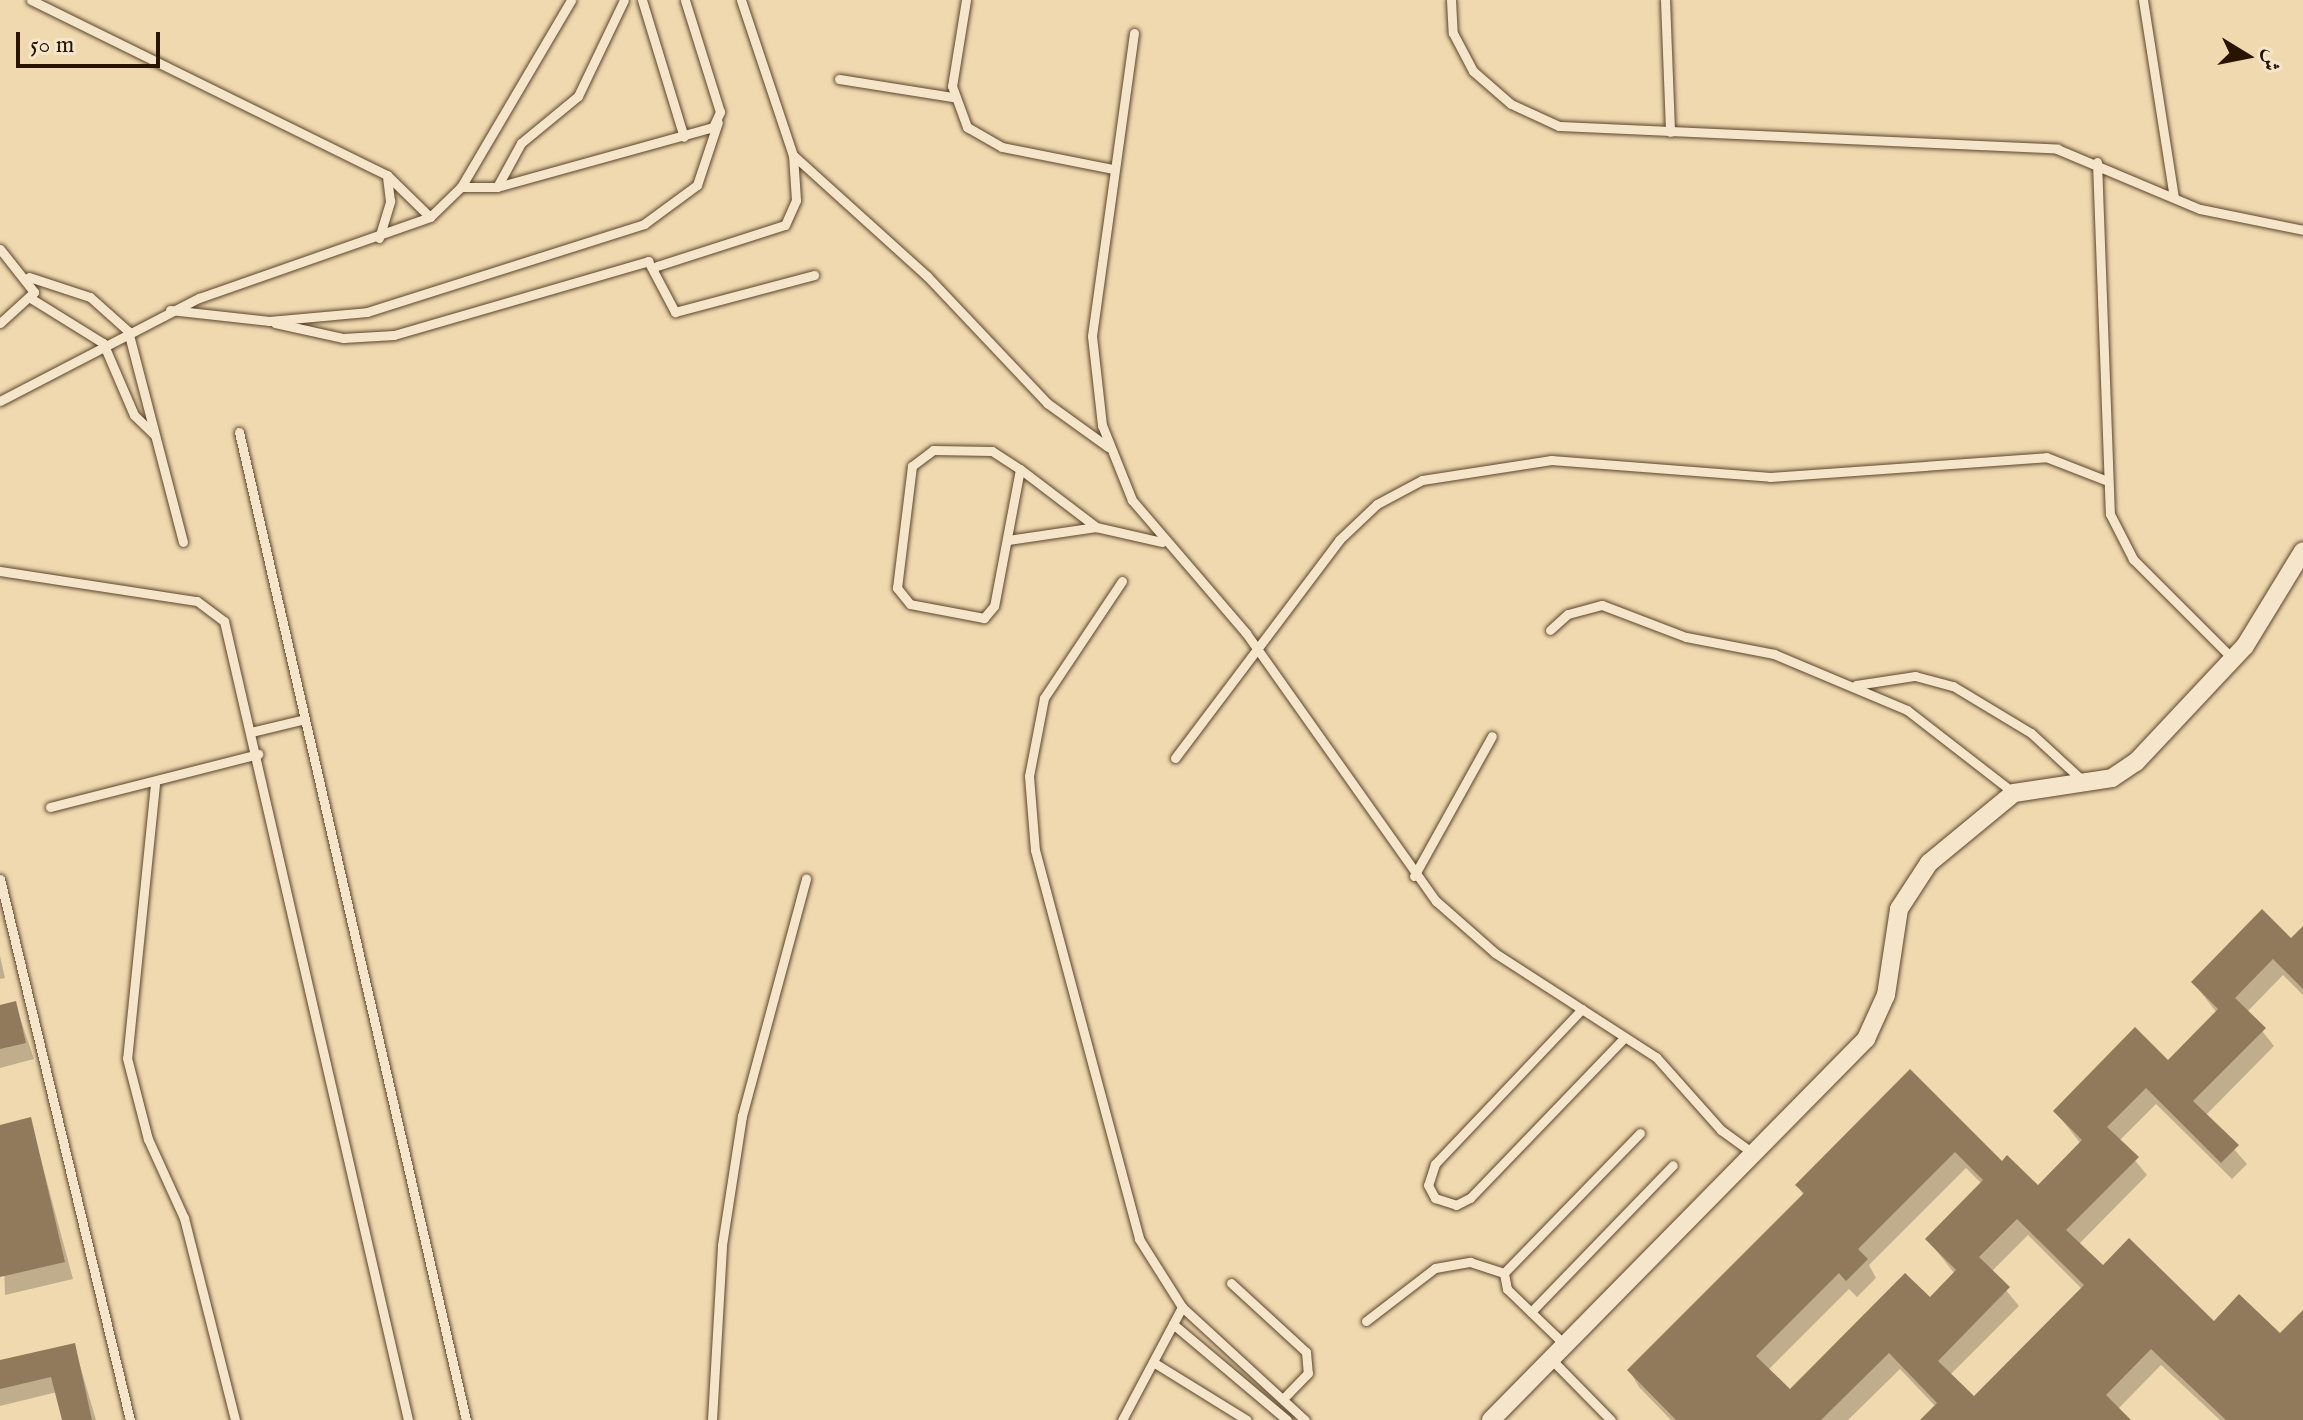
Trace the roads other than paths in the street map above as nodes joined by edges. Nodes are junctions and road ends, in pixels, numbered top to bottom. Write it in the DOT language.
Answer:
graph roads {
  1 [pos="31,0"];
  2 [pos="571,0"];
  3 [pos="624,0"];
  4 [pos="642,0"];
  5 [pos="685,0"];
  6 [pos="741,0"];
  7 [pos="966,0"];
  8 [pos="1451,0"];
  9 [pos="1665,0"];
  10 [pos="2143,0"];
  11 [pos="1134,33"];
  12 [pos="839,79"];
  13 [pos="953,97"];
  14 [pos="718,122"];
  15 [pos="1670,132"];
  16 [pos="684,137"];
  17 [pos="793,155"];
  18 [pos="2097,162"];
  19 [pos="1113,169"];
  20 [pos="387,175"];
  21 [pos="461,187"];
  22 [pos="497,187"];
  23 [pos="2174,197"];
  24 [pos="430,217"];
  25 [pos="2303,230"];
  26 [pos="379,238"];
  27 [pos="2,254"];
  28 [pos="657,266"];
  29 [pos="814,275"];
  30 [pos="29,277"];
  31 [pos="32,299"];
  32 [pos="170,310"];
  33 [pos="269,321"];
  34 [pos="0,323"];
  35 [pos="128,331"];
  36 [pos="103,343"];
  37 [pos="0,401"];
  38 [pos="239,432"];
  39 [pos="154,434"];
  40 [pos="1108,447"];
  41 [pos="1020,469"];
  42 [pos="2105,480"];
  43 [pos="1096,527"];
  44 [pos="1008,540"];
  45 [pos="183,542"];
  46 [pos="1162,542"];
  47 [pos="2303,551"];
  48 [pos="0,571"];
  49 [pos="1122,581"];
  50 [pos="1550,630"];
  51 [pos="1259,651"];
  52 [pos="2233,659"];
  53 [pos="1856,685"];
  54 [pos="301,720"];
  55 [pos="251,732"];
  56 [pos="1492,736"];
  57 [pos="258,754"];
  58 [pos="1175,758"];
  59 [pos="2084,782"];
  60 [pos="155,784"];
  61 [pos="2014,793"];
  62 [pos="50,807"];
  63 [pos="1414,876"];
  64 [pos="806,878"];
  65 [pos="0,879"];
  66 [pos="1582,1009"];
  67 [pos="1625,1037"];
  68 [pos="1640,1133"];
  69 [pos="1753,1153"];
  70 [pos="1673,1165"];
  71 [pos="1504,1273"];
  72 [pos="1231,1283"];
  73 [pos="1182,1307"];
  74 [pos="1531,1312"];
  75 [pos="1366,1321"];
  76 [pos="1173,1324"];
  77 [pos="1564,1344"];
  78 [pos="1550,1358"];
  79 [pos="1153,1362"];
  80 [pos="1284,1398"];
  81 [pos="130,1420"];
  82 [pos="235,1420"];
  83 [pos="408,1420"];
  84 [pos="466,1420"];
  85 [pos="712,1420"];
  86 [pos="1122,1420"];
  87 [pos="1247,1420"];
  88 [pos="1287,1420"];
  89 [pos="1305,1420"];
  90 [pos="1491,1420"];
  91 [pos="1611,1420"];
  1 -- 20 [label="lane"];
  2 -- 21 [label="lane"];
  3 -- 22 [label="lane"];
  4 -- 16 [label="lane"];
  5 -- 14 [label="lane"];
  6 -- 17 [label="lane"];
  7 -- 13 [label="lane"];
  8 -- 15 [label="lane"];
  9 -- 15 [label="lane"];
  10 -- 23 [label="lane"];
  11 -- 19 [label="lane"];
  12 -- 13 [label="lane"];
  13 -- 19 [label="lane"];
  14 -- 16 [label="lane"];
  14 -- 33 [label="lane"];
  15 -- 18 [label="lane"];
  16 -- 22 [label="lane"];
  17 -- 28 [label="lane"];
  17 -- 40 [label="lane"];
  18 -- 23 [label="lane"];
  18 -- 42 [label="lane"];
  19 -- 40 [label="lane"];
  20 -- 24 [label="lane"];
  20 -- 26 [label="lane"];
  21 -- 22 [label="lane"];
  21 -- 24 [label="lane"];
  23 -- 25 [label="lane"];
  24 -- 26 [label="lane"];
  26 -- 32 [label="lane"];
  27 -- 30 [label="lane"];
  28 -- 29 [label="lane"];
  28 -- 33 [label="lane"];
  30 -- 31 [label="lane"];
  30 -- 35 [label="lane"];
  31 -- 34 [label="lane"];
  31 -- 36 [label="lane"];
  32 -- 33 [label="lane"];
  32 -- 35 [label="lane"];
  35 -- 36 [label="lane"];
  35 -- 39 [label="lane"];
  36 -- 37 [label="lane"];
  36 -- 39 [label="lane"];
  38 -- 54 [label="lane"];
  39 -- 45 [label="lane"];
  40 -- 46 [label="lane"];
  41 -- 43 [label="lane"];
  41 -- 44 [label="lane"];
  41 -- 44 [label="lane"];
  42 -- 51 [label="lane"];
  42 -- 52 [label="lane"];
  43 -- 44 [label="lane"];
  43 -- 46 [label="lane"];
  46 -- 51 [label="lane"];
  47 -- 52 [label="street"];
  48 -- 55 [label="lane"];
  49 -- 73 [label="lane"];
  50 -- 53 [label="lane"];
  51 -- 58 [label="lane"];
  51 -- 63 [label="lane"];
  52 -- 59 [label="street"];
  53 -- 59 [label="lane"];
  53 -- 61 [label="lane"];
  54 -- 55 [label="lane"];
  54 -- 84 [label="lane"];
  55 -- 57 [label="lane"];
  56 -- 63 [label="lane"];
  57 -- 60 [label="lane"];
  57 -- 83 [label="lane"];
  59 -- 61 [label="street"];
  60 -- 62 [label="lane"];
  60 -- 82 [label="lane"];
  61 -- 69 [label="street"];
  63 -- 66 [label="lane"];
  64 -- 85 [label="lane"];
  65 -- 81 [label="lane"];
  66 -- 67 [label="lane"];
  66 -- 67 [label="lane"];
  67 -- 69 [label="lane"];
  68 -- 71 [label="lane"];
  69 -- 77 [label="street"];
  70 -- 74 [label="lane"];
  71 -- 74 [label="lane"];
  71 -- 75 [label="lane"];
  72 -- 80 [label="lane"];
  73 -- 76 [label="lane"];
  73 -- 80 [label="lane"];
  74 -- 77 [label="lane"];
  76 -- 79 [label="lane"];
  76 -- 88 [label="lane"];
  77 -- 78 [label="street"];
  78 -- 90 [label="street"];
  78 -- 91 [label="lane"];
  79 -- 86 [label="lane"];
  79 -- 87 [label="lane"];
  80 -- 89 [label="lane"];
}
